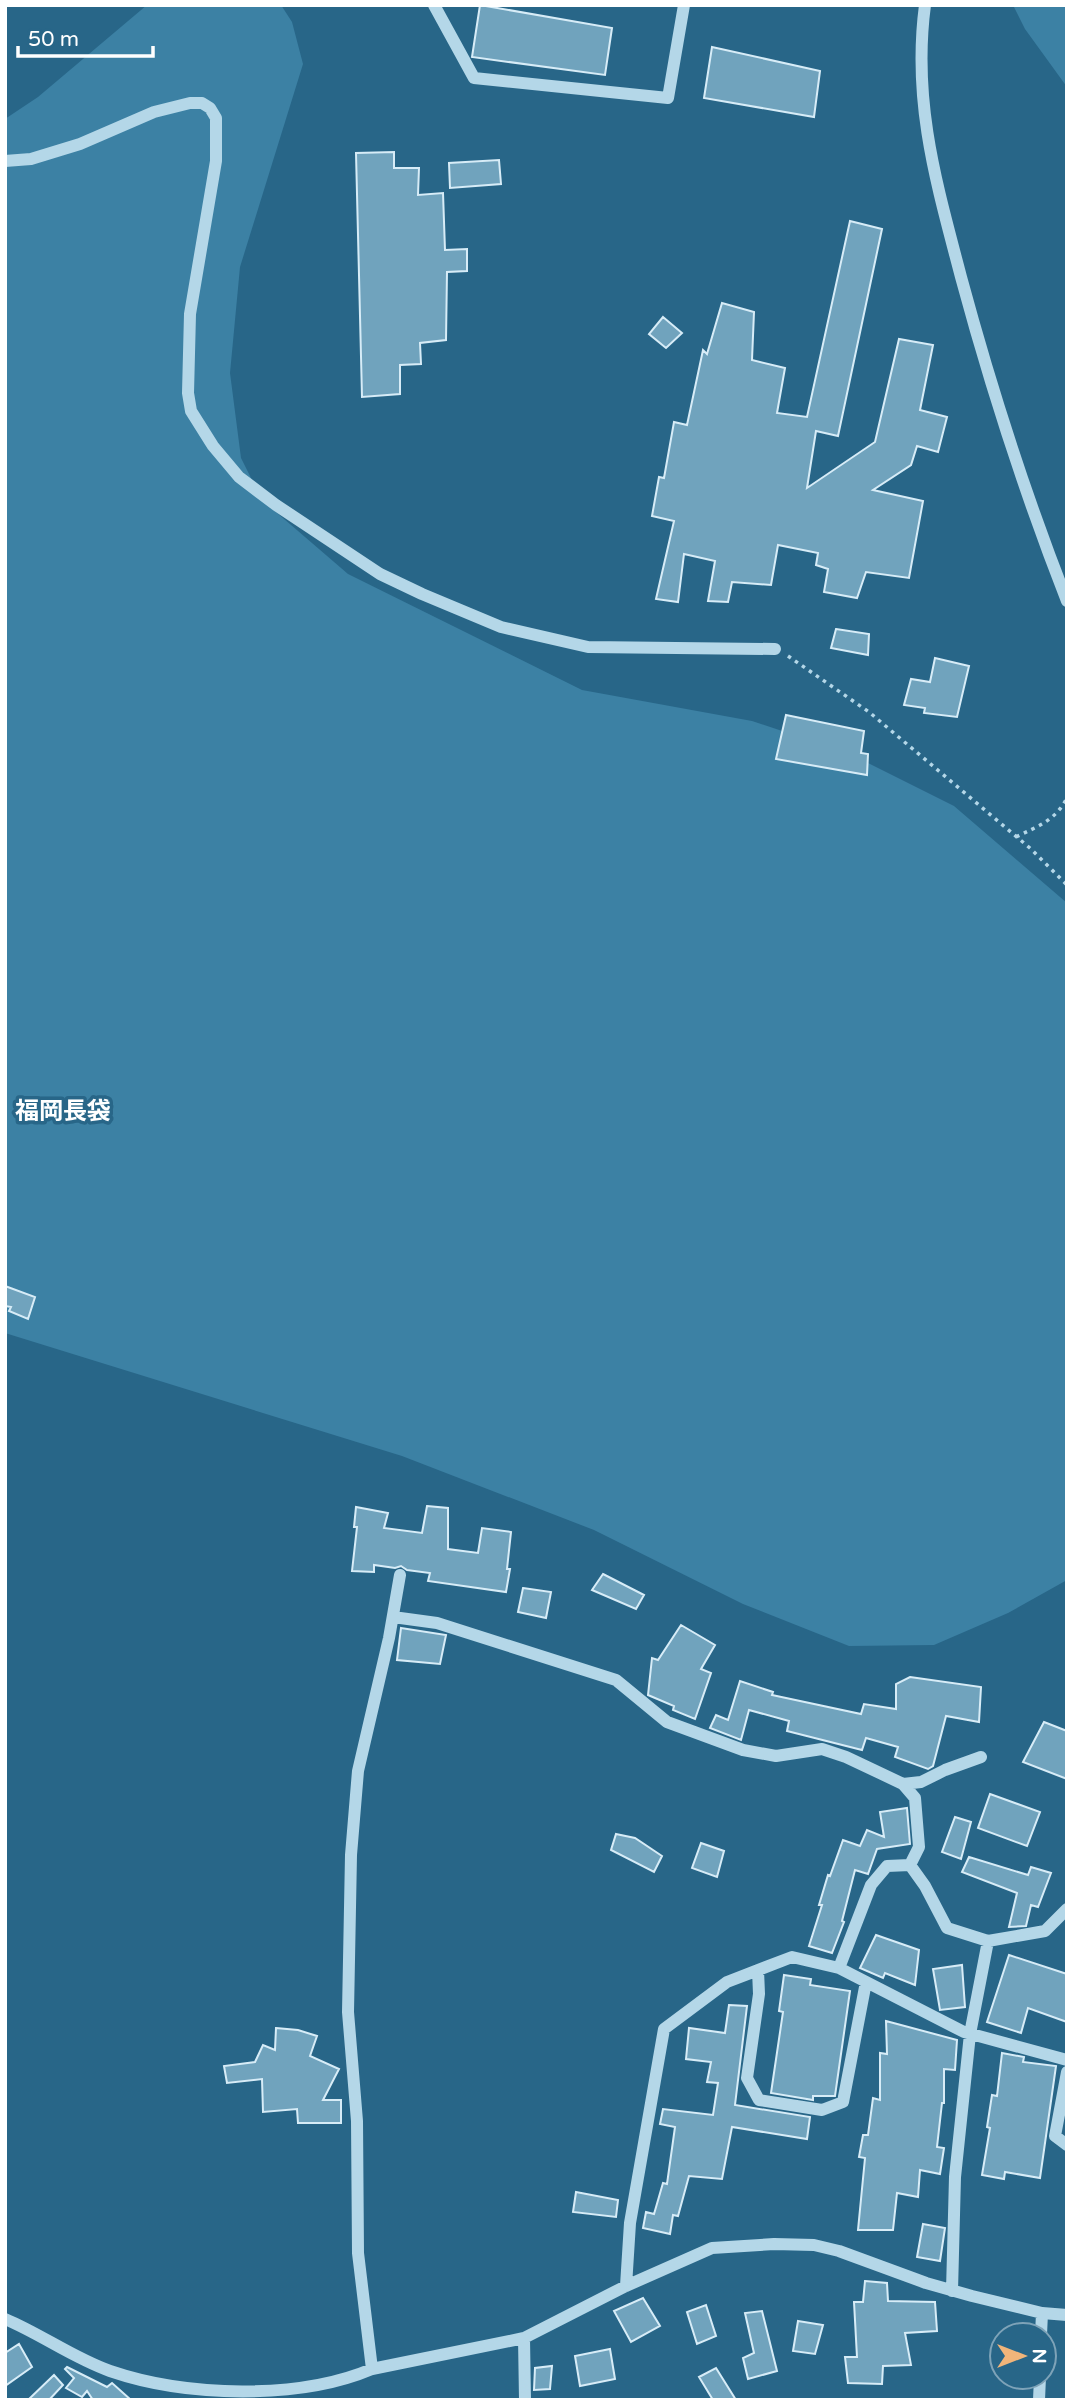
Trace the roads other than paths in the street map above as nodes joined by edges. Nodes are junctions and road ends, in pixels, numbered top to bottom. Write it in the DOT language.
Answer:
graph roads {
  1 [pos="434,5"];
  2 [pos="684,5"];
  3 [pos="925,5"];
  4 [pos="5,162"];
  5 [pos="1067,601"];
  6 [pos="775,649"];
  7 [pos="400,1575"];
  8 [pos="393,1617"];
  9 [pos="981,1757"];
  10 [pos="903,1784"];
  11 [pos="909,1866"];
  12 [pos="1067,1909"];
  13 [pos="988,1941"];
  14 [pos="839,1968"];
  15 [pos="758,1970"];
  16 [pos="866,1982"];
  17 [pos="970,2034"];
  18 [pos="1067,2060"];
  19 [pos="1067,2071"];
  20 [pos="1067,2145"];
  21 [pos="626,2286"];
  22 [pos="953,2291"];
  23 [pos="1042,2313"];
  24 [pos="1067,2315"];
  25 [pos="5,2319"];
  26 [pos="1042,2321"];
  27 [pos="524,2338"];
  28 [pos="372,2369"];
  29 [pos="525,2400"];
  1 -- 2 [label="street"];
  3 -- 5 [label="street"];
  4 -- 6 [label="street"];
  7 -- 8 [label="street"];
  8 -- 10 [label="street"];
  8 -- 28 [label="street"];
  9 -- 10 [label="street"];
  10 -- 11 [label="street"];
  11 -- 13 [label="street"];
  11 -- 14 [label="street"];
  12 -- 13 [label="street"];
  13 -- 17 [label="street"];
  14 -- 15 [label="street"];
  14 -- 16 [label="street"];
  15 -- 16 [label="street"];
  15 -- 21 [label="street"];
  16 -- 17 [label="street"];
  17 -- 18 [label="street"];
  17 -- 22 [label="street"];
  19 -- 20 [label="street"];
  21 -- 22 [label="street"];
  21 -- 27 [label="street"];
  22 -- 23 [label="street"];
  23 -- 24 [label="street"];
  23 -- 26 [label="street"];
  25 -- 28 [label="street"];
  27 -- 28 [label="street"];
  27 -- 29 [label="street"];
}
